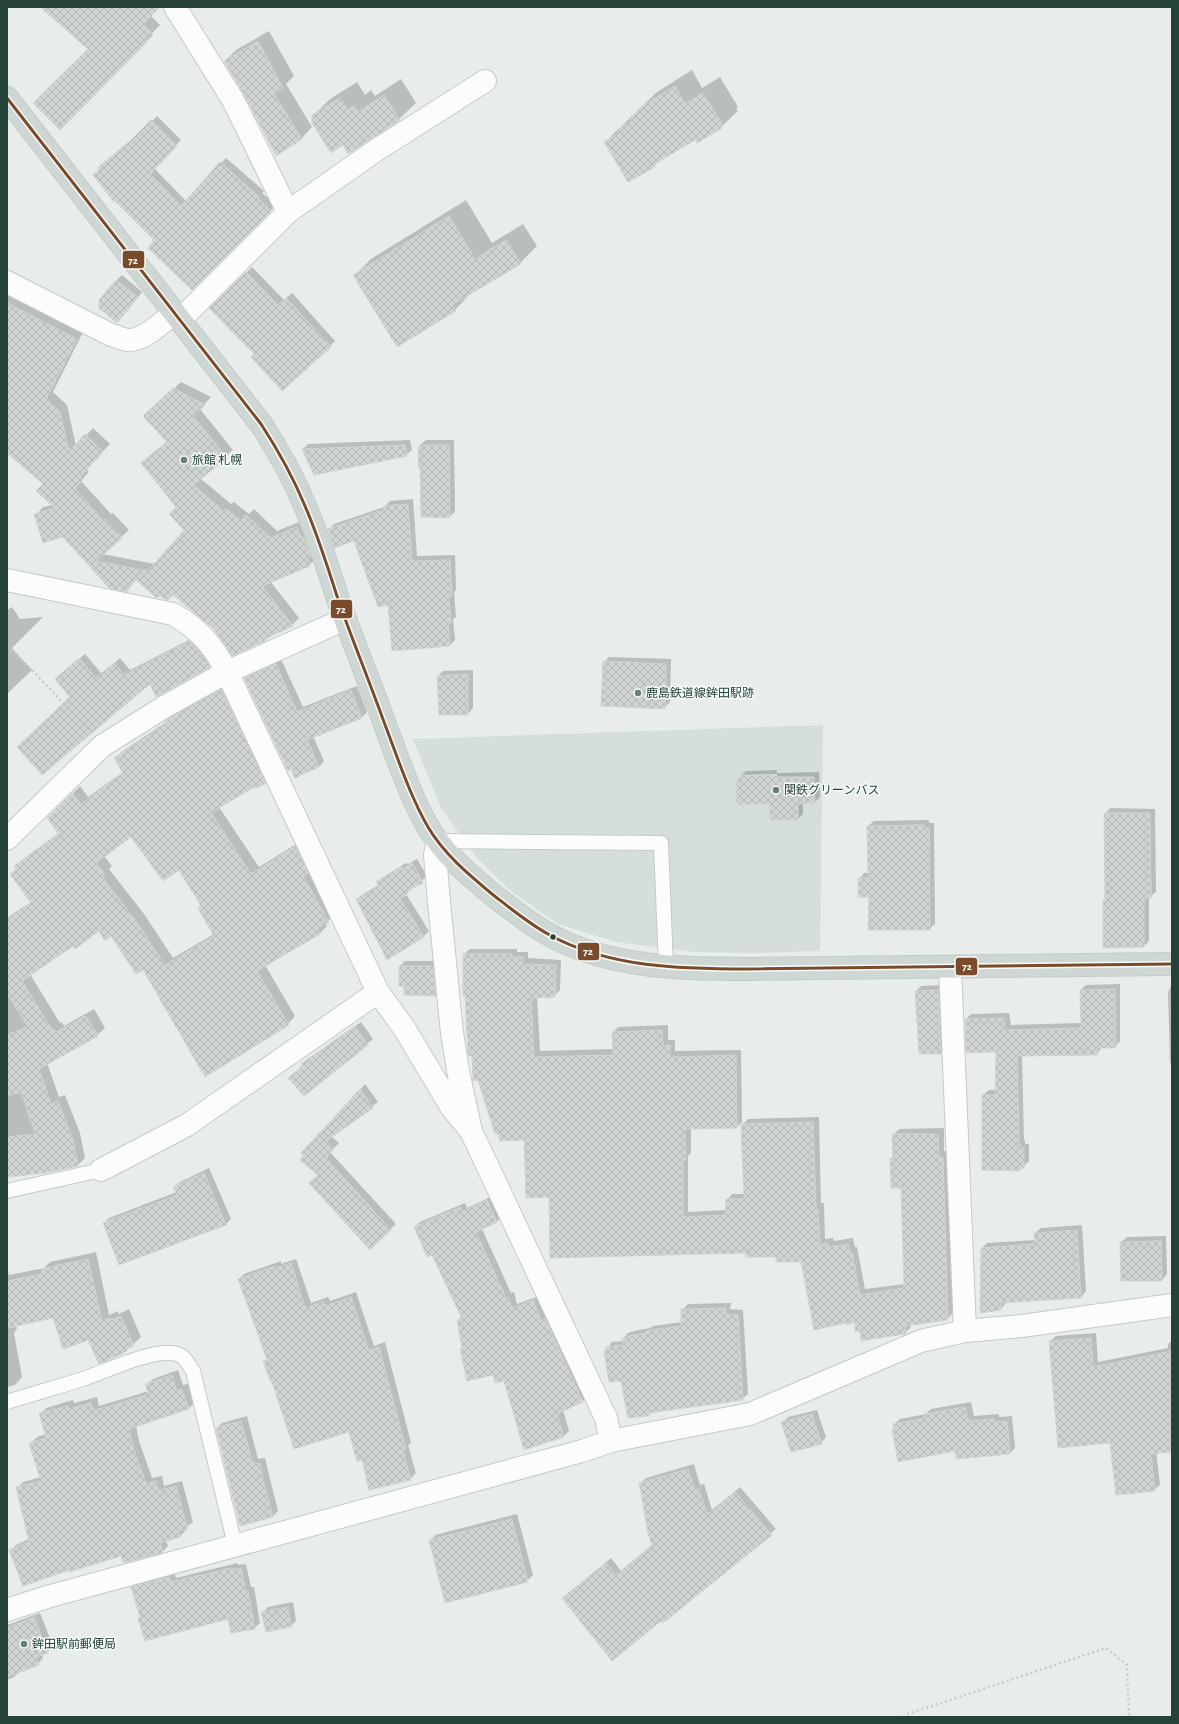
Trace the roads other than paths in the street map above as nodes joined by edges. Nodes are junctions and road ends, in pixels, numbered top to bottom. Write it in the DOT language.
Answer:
graph roads {
  1 [pos="175,7"];
  2 [pos="485,81"];
  3 [pos="7,98"];
  4 [pos="288,212"];
  5 [pos="7,282"];
  6 [pos="177,316"];
  7 [pos="7,580"];
  8 [pos="345,619"];
  9 [pos="227,672"];
  10 [pos="7,839"];
  11 [pos="438,841"];
  12 [pos="1172,964"];
  13 [pos="666,967"];
  14 [pos="950,967"];
  15 [pos="378,992"];
  16 [pos="471,1131"];
  17 [pos="101,1170"];
  18 [pos="7,1191"];
  19 [pos="1172,1305"];
  20 [pos="965,1331"];
  21 [pos="7,1402"];
  22 [pos="611,1440"];
  23 [pos="235,1545"];
  24 [pos="7,1610"];
  1 -- 4 [label="street"];
  2 -- 4 [label="street"];
  3 -- 6 [label="main road"];
  4 -- 6 [label="street"];
  5 -- 6 [label="street"];
  6 -- 8 [label="main road"];
  7 -- 9 [label="street"];
  8 -- 9 [label="street"];
  8 -- 11 [label="main road"];
  9 -- 10 [label="street"];
  9 -- 15 [label="street"];
  11 -- 13 [label="main road"];
  11 -- 13 [label="lane"];
  11 -- 16 [label="street"];
  12 -- 14 [label="main road"];
  13 -- 14 [label="main road"];
  14 -- 20 [label="street"];
  15 -- 16 [label="street"];
  15 -- 17 [label="street"];
  16 -- 22 [label="street"];
  17 -- 18 [label="lane"];
  19 -- 20 [label="street"];
  20 -- 22 [label="street"];
  21 -- 23 [label="lane"];
  22 -- 23 [label="street"];
  23 -- 24 [label="street"];
}
